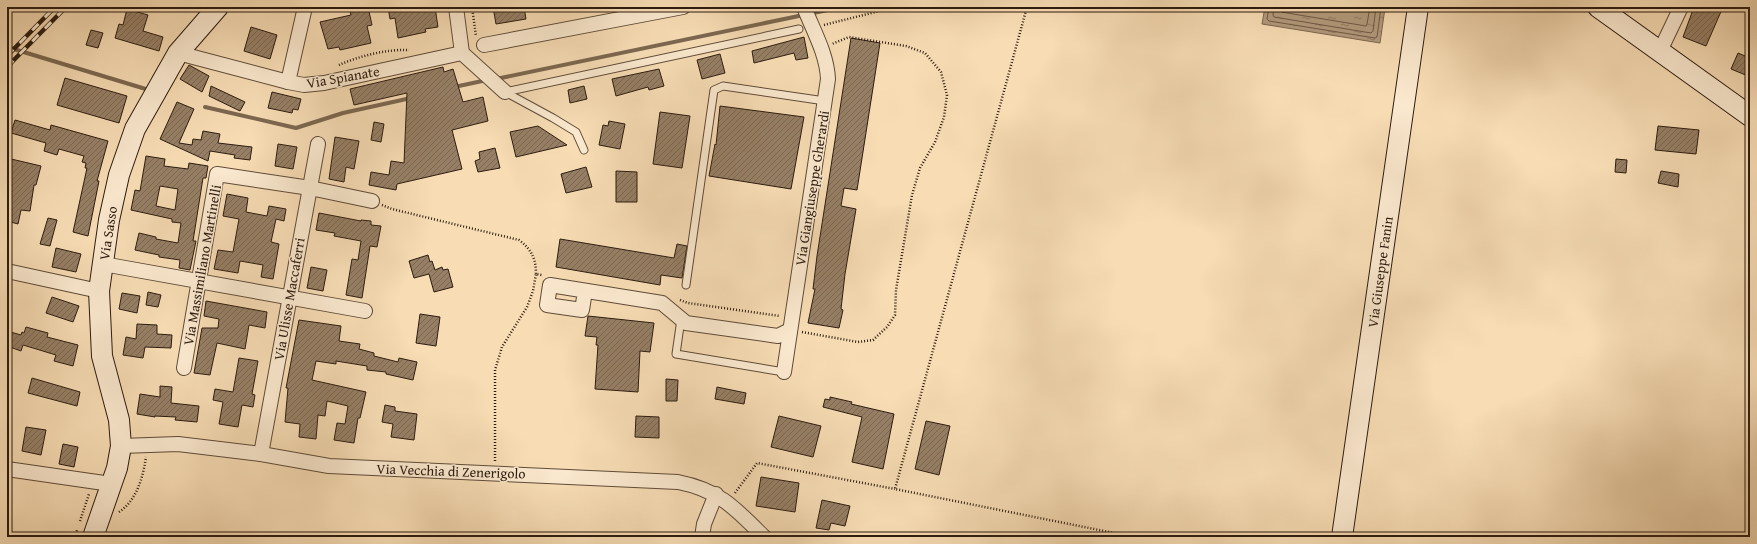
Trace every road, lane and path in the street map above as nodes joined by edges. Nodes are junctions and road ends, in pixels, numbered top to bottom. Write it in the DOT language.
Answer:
graph roads {
  1 [pos="218,7"];
  2 [pos="305,7"];
  3 [pos="456,7"];
  4 [pos="683,7"];
  5 [pos="804,7"];
  6 [pos="895,7"];
  7 [pos="1027,7"];
  8 [pos="1418,7"];
  9 [pos="1598,7"];
  10 [pos="1681,7"];
  11 [pos="806,28"];
  12 [pos="484,45"];
  13 [pos="821,51"];
  14 [pos="1660,51"];
  15 [pos="178,53"];
  16 [pos="462,53"];
  17 [pos="288,82"];
  18 [pos="500,88"];
  19 [pos="825,101"];
  20 [pos="1750,116"];
  21 [pos="318,144"];
  22 [pos="584,150"];
  23 [pos="310,188"];
  24 [pos="372,200"];
  25 [pos="103,264"];
  26 [pos="7,271"];
  27 [pos="536,274"];
  28 [pos="543,275"];
  29 [pos="199,281"];
  30 [pos="686,285"];
  31 [pos="99,291"];
  32 [pos="585,291"];
  33 [pos="289,299"];
  34 [pos="678,299"];
  35 [pos="365,311"];
  36 [pos="681,319"];
  37 [pos="791,324"];
  38 [pos="184,368"];
  39 [pos="784,372"];
  40 [pos="121,446"];
  41 [pos="261,454"];
  42 [pos="7,469"];
  43 [pos="495,473"];
  44 [pos="111,484"];
  45 [pos="895,489"];
  46 [pos="722,498"];
  47 [pos="93,537"];
  48 [pos="702,537"];
  49 [pos="764,537"];
  50 [pos="1134,537"];
  51 [pos="1342,537"];
  1 -- 15 [label="street, Via Sasso"];
  2 -- 17 [label="street"];
  3 -- 16 [label="street"];
  4 -- 12 [label="street"];
  5 -- 11 [label="street, Via Giangiuseppe Gherardi"];
  6 -- 11 [label="path"];
  7 -- 45 [label="path"];
  8 -- 51 [label="street, Via Giuseppe Fanin"];
  9 -- 14 [label="street"];
  10 -- 14 [label="street"];
  11 -- 13 [label="street, Via Giangiuseppe Gherardi"];
  11 -- 18 [label="lane"];
  13 -- 19 [label="street, Via Giangiuseppe Gherardi"];
  13 -- 37 [label="path"];
  14 -- 20 [label="street"];
  15 -- 17 [label="street, Via Spianate"];
  15 -- 25 [label="street, Via Sasso"];
  16 -- 17 [label="street, Via Spianate"];
  16 -- 18 [label="street"];
  18 -- 22 [label="lane"];
  19 -- 30 [label="lane"];
  19 -- 37 [label="street, Via Giangiuseppe Gherardi"];
  21 -- 23 [label="street, Via Ulisse Maccaferri"];
  23 -- 24 [label="street, Via Massimiliano Martinelli"];
  23 -- 29 [label="street, Via Massimiliano Martinelli"];
  23 -- 33 [label="street, Via Ulisse Maccaferri"];
  24 -- 27 [label="path"];
  25 -- 29 [label="street"];
  25 -- 31 [label="street, Via Sasso"];
  26 -- 31 [label="street"];
  27 -- 28 [label="path"];
  27 -- 43 [label="path"];
  29 -- 33 [label="street"];
  29 -- 38 [label="street, Via Massimiliano Martinelli"];
  31 -- 40 [label="street, Via Sasso"];
  32 -- 36 [label="street"];
  33 -- 35 [label="street"];
  33 -- 41 [label="street, Via Ulisse Maccaferri"];
  34 -- 37 [label="path"];
  36 -- 37 [label="street"];
  36 -- 39 [label="lane"];
  37 -- 39 [label="street, Via Giangiuseppe Gherardi"];
  40 -- 41 [label="street, Via Vecchia di Zenerigolo"];
  40 -- 44 [label="street, Via Sasso"];
  41 -- 43 [label="street, Via Vecchia di Zenerigolo"];
  42 -- 44 [label="street"];
  43 -- 46 [label="street, Via Vecchia di Zenerigolo"];
  44 -- 47 [label="street, Via Sasso"];
  45 -- 46 [label="path"];
  45 -- 50 [label="path"];
  46 -- 48 [label="street"];
  46 -- 49 [label="street, Via Vecchia di Zenerigolo"];
}
